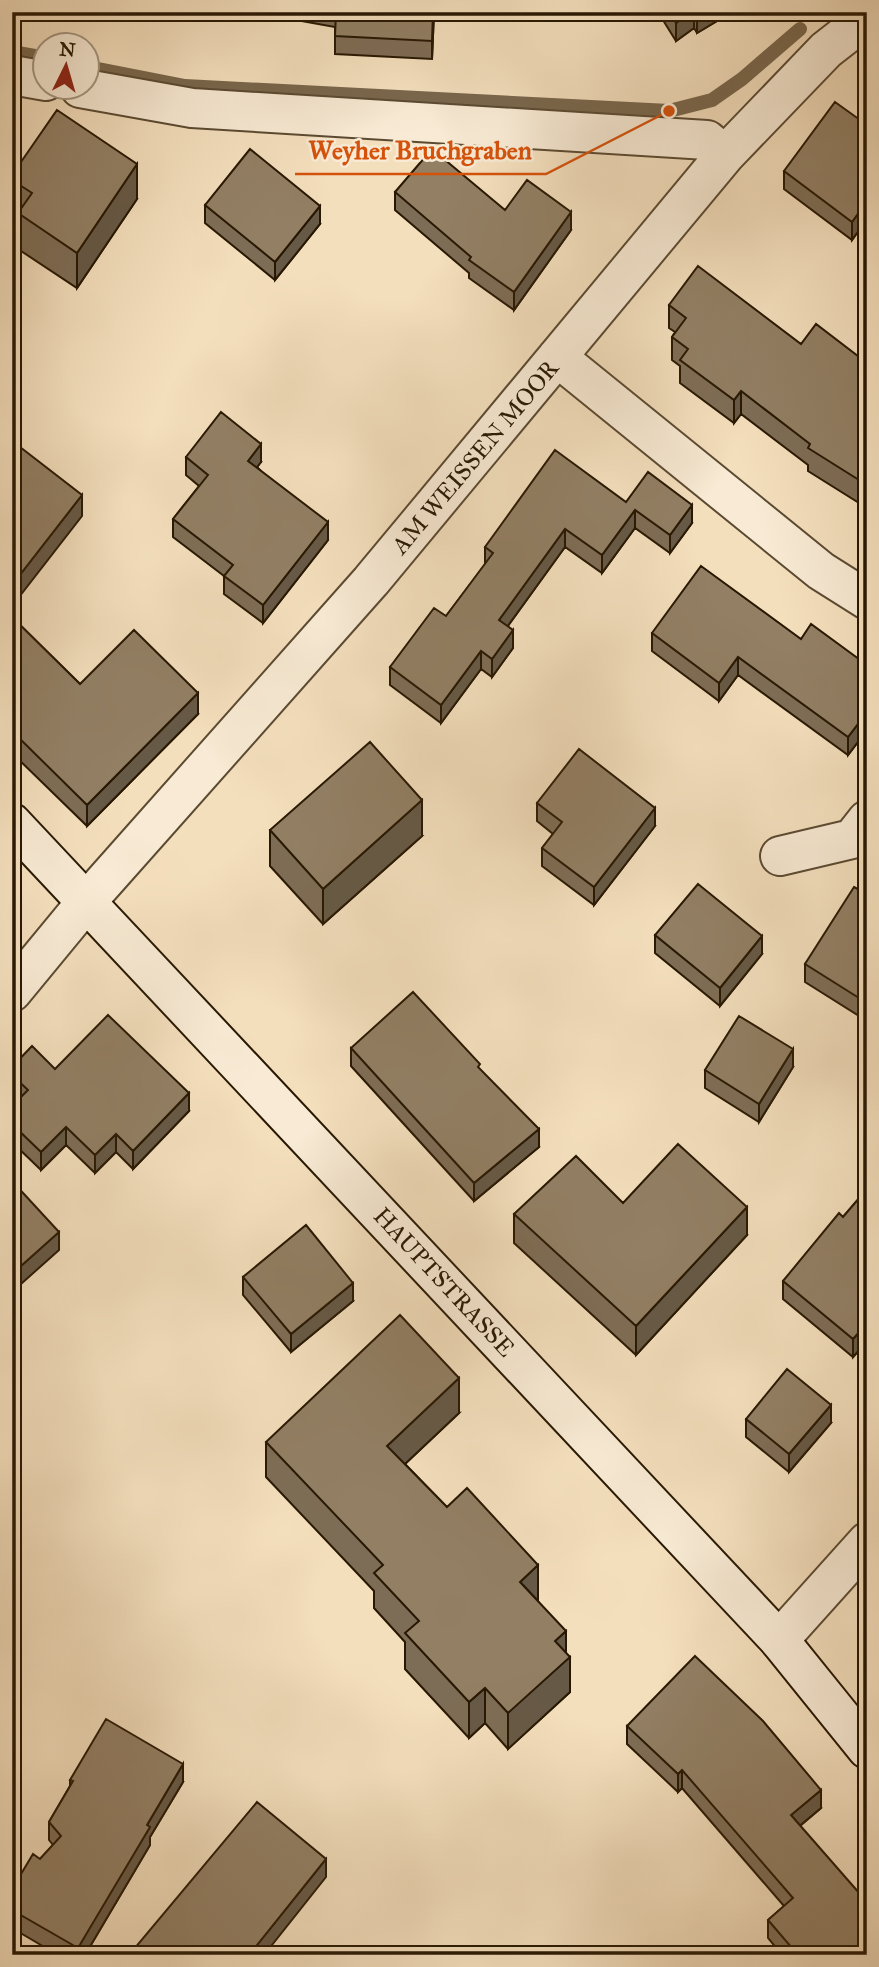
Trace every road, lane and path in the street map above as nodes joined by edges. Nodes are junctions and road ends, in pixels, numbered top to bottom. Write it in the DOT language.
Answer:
graph roads {
  1 [pos="867,18"];
  2 [pos="12,75"];
  3 [pos="32,79"];
  4 [pos="102,92"];
  5 [pos="725,155"];
  6 [pos="557,357"];
  7 [pos="867,600"];
  8 [pos="867,820"];
  9 [pos="12,823"];
  10 [pos="780,856"];
  11 [pos="87,901"];
  12 [pos="12,992"];
  13 [pos="867,1542"];
  14 [pos="779,1640"];
  15 [pos="867,1749"];
  1 -- 5 [label="street, AM WEISSEN MOOR"];
  2 -- 3 [label="street"];
  4 -- 5 [label="street"];
  5 -- 6 [label="street, AM WEISSEN MOOR"];
  6 -- 7 [label="street"];
  6 -- 11 [label="street, AM WEISSEN MOOR"];
  8 -- 10 [label="street"];
  9 -- 11 [label="street, HAUPTSTRASSE"];
  11 -- 12 [label="street, AM WEISSEN MOOR"];
  11 -- 14 [label="street, HAUPTSTRASSE"];
  13 -- 14 [label="street"];
  14 -- 15 [label="street, HAUPTSTRASSE"];
}
